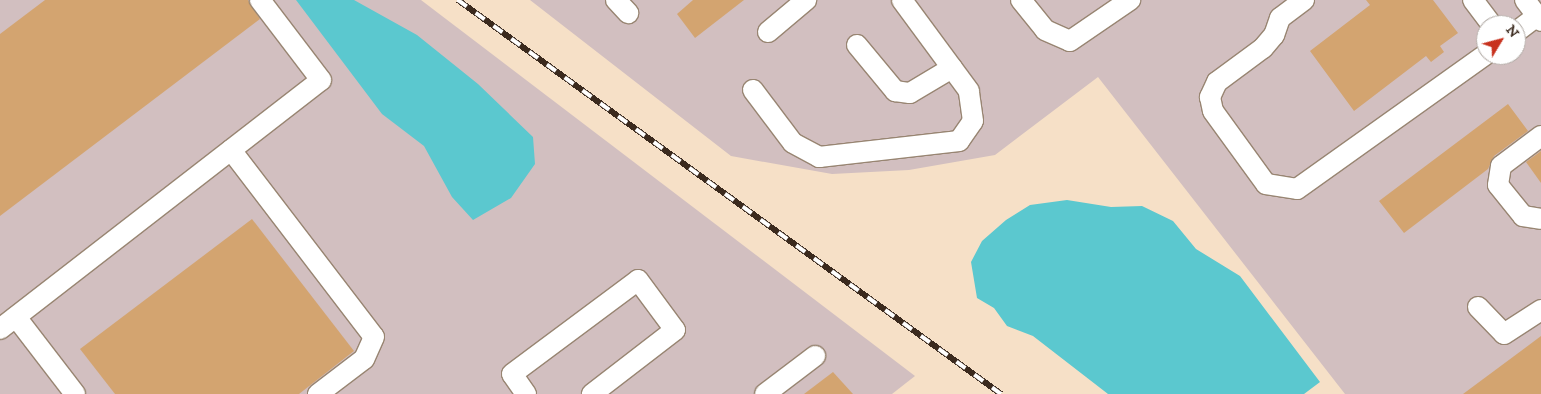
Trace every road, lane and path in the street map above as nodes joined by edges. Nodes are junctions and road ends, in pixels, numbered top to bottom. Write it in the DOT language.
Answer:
graph roads {
  1 [pos="260,0"];
  2 [pos="806,0"];
  3 [pos="902,0"];
  4 [pos="1022,0"];
  5 [pos="1130,0"];
  6 [pos="1304,0"];
  7 [pos="1473,0"];
  8 [pos="1525,0"];
  9 [pos="1484,15"];
  10 [pos="1539,18"];
  11 [pos="1526,26"];
  12 [pos="768,32"];
  13 [pos="857,45"];
  14 [pos="1476,61"];
  15 [pos="952,68"];
  16 [pos="752,90"];
  17 [pos="1541,136"];
  18 [pos="231,150"];
  19 [pos="1541,219"];
  20 [pos="1478,307"];
  21 [pos="1541,310"];
  22 [pos="16,316"];
  23 [pos="0,329"];
  24 [pos="815,356"];
  25 [pos="75,394"];
  26 [pos="318,394"];
  27 [pos="526,394"];
  28 [pos="592,394"];
  29 [pos="765,394"];
  1 -- 18 [label="street"];
  2 -- 12 [label="street"];
  3 -- 15 [label="street"];
  4 -- 5 [label="street"];
  6 -- 14 [label="street"];
  7 -- 9 [label="street"];
  8 -- 10 [label="street"];
  10 -- 11 [label="street"];
  13 -- 15 [label="street"];
  15 -- 16 [label="street"];
  17 -- 19 [label="street"];
  18 -- 22 [label="street"];
  18 -- 26 [label="street"];
  20 -- 21 [label="street"];
  22 -- 23 [label="street"];
  22 -- 25 [label="street"];
  24 -- 29 [label="street"];
  27 -- 28 [label="street"];
}
